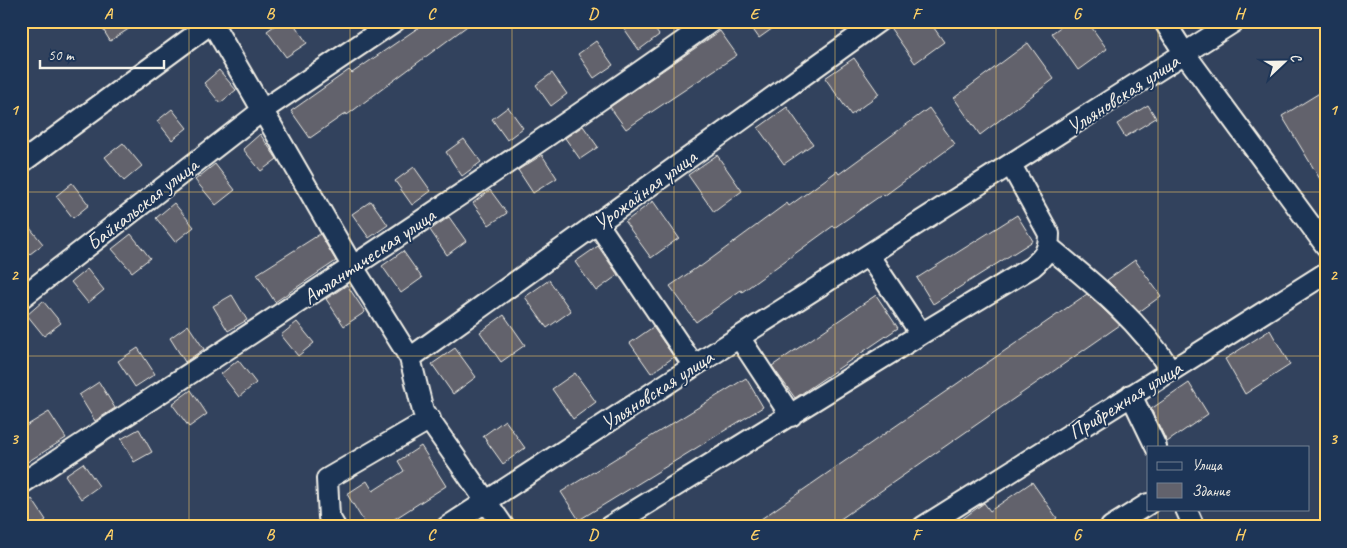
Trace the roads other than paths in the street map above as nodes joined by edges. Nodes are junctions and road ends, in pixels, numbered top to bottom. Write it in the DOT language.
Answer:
graph roads {
  1 [pos="395,21"];
  2 [pos="712,21"];
  3 [pos="879,21"];
  4 [pos="1164,21"];
  5 [pos="1235,21"];
  6 [pos="212,22"];
  7 [pos="1185,54"];
  8 [pos="263,110"];
  9 [pos="21,163"];
  10 [pos="1011,166"];
  11 [pos="598,224"];
  12 [pos="1326,246"];
  13 [pos="1049,247"];
  14 [pos="869,256"];
  15 [pos="353,267"];
  16 [pos="1326,273"];
  17 [pos="21,298"];
  18 [pos="921,334"];
  19 [pos="739,337"];
  20 [pos="410,358"];
  21 [pos="694,366"];
  22 [pos="1171,371"];
  23 [pos="1131,396"];
  24 [pos="790,416"];
  25 [pos="430,419"];
  26 [pos="1156,446"];
  27 [pos="21,484"];
  28 [pos="487,502"];
  29 [pos="1147,505"];
  30 [pos="1186,510"];
  31 [pos="335,527"];
  32 [pos="448,527"];
  33 [pos="504,527"];
  34 [pos="609,527"];
  35 [pos="924,527"];
  36 [pos="1111,527"];
  37 [pos="1194,527"];
  1 -- 8 [label="street, Байкальская улица"];
  2 -- 15 [label="street, Атлантическая улица"];
  3 -- 11 [label="street, Урожайная улица"];
  4 -- 7 [label="street"];
  5 -- 7 [label="street, Ульяновская улица"];
  6 -- 8 [label="street"];
  6 -- 9 [label="street"];
  7 -- 10 [label="street, Ульяновская улица"];
  7 -- 12 [label="street"];
  8 -- 15 [label="street"];
  8 -- 17 [label="street, Байкальская улица"];
  10 -- 13 [label="street"];
  10 -- 14 [label="street, Ульяновская улица"];
  11 -- 20 [label="street, Урожайная улица"];
  11 -- 21 [label="street"];
  13 -- 18 [label="street"];
  13 -- 22 [label="street"];
  14 -- 18 [label="street"];
  14 -- 19 [label="street, Ульяновская улица"];
  15 -- 20 [label="street"];
  15 -- 27 [label="street, Атлантическая улица"];
  16 -- 22 [label="street, Прибрежная улица"];
  18 -- 24 [label="street"];
  19 -- 21 [label="street, Ульяновская улица"];
  19 -- 24 [label="street"];
  20 -- 25 [label="street"];
  21 -- 28 [label="street, Ульяновская улица"];
  22 -- 23 [label="street, Прибрежная улица"];
  23 -- 26 [label="street"];
  23 -- 35 [label="street, Прибрежная улица"];
  24 -- 34 [label="street"];
  25 -- 28 [label="street"];
  25 -- 31 [label="street"];
  28 -- 32 [label="street, Ульяновская улица"];
  28 -- 33 [label="street"];
  29 -- 36 [label="street"];
  30 -- 37 [label="street"];
}
